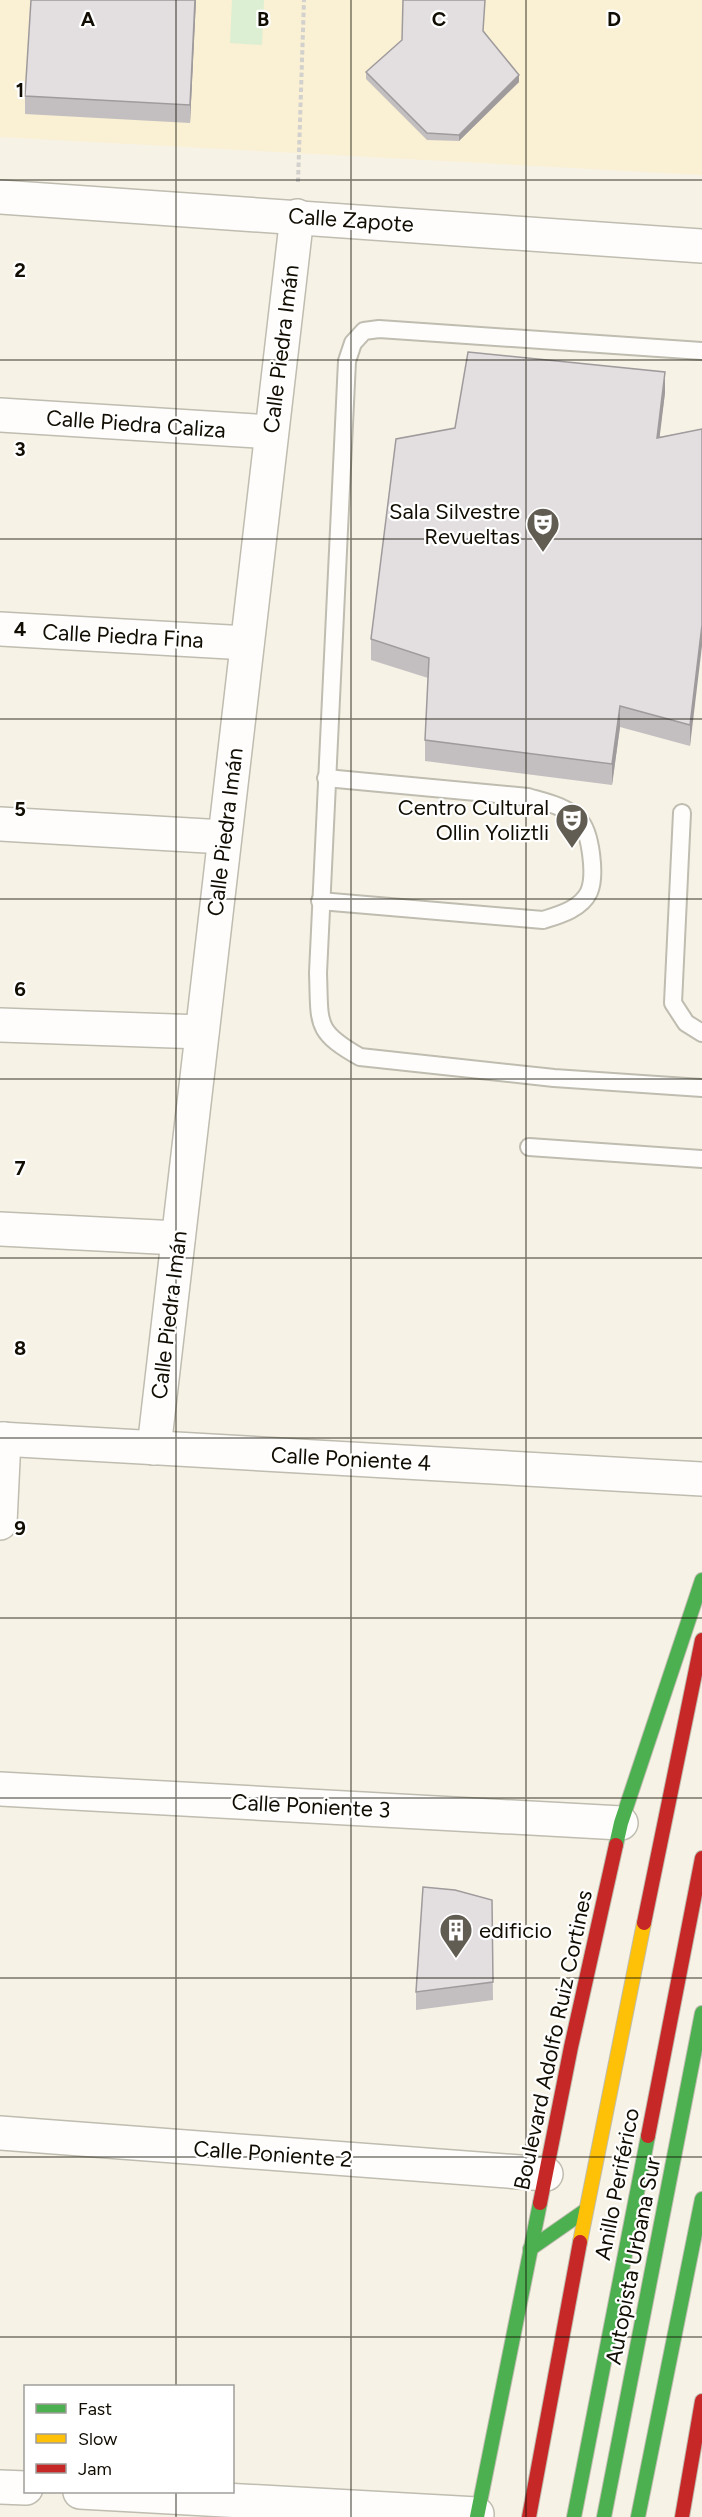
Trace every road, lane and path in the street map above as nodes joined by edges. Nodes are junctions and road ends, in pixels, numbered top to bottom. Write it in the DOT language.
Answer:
graph roads {
  1 [pos="304,0"];
  2 [pos="0,197"];
  3 [pos="297,216"];
  4 [pos="702,246"];
  5 [pos="702,351"];
  6 [pos="0,415"];
  7 [pos="271,432"];
  8 [pos="0,629"];
  9 [pos="247,643"];
  10 [pos="326,778"];
  11 [pos="682,813"];
  12 [pos="0,824"];
  13 [pos="224,837"];
  14 [pos="320,901"];
  15 [pos="0,1025"];
  16 [pos="202,1032"];
  17 [pos="702,1034"];
  18 [pos="702,1088"];
  19 [pos="529,1147"];
  20 [pos="702,1159"];
  21 [pos="0,1229"];
  22 [pos="178,1238"];
  23 [pos="2,1439"];
  24 [pos="154,1448"];
  25 [pos="702,1479"];
  26 [pos="0,1523"];
  27 [pos="702,1580"];
  28 [pos="702,1640"];
  29 [pos="702,1712"];
  30 [pos="0,1789"];
  31 [pos="621,1823"];
  32 [pos="659,1850"];
  33 [pos="702,1858"];
  34 [pos="702,2013"];
  35 [pos="0,2133"];
  36 [pos="546,2174"];
  37 [pos="702,2199"];
  38 [pos="586,2210"];
  39 [pos="530,2249"];
  40 [pos="702,2401"];
  41 [pos="0,2487"];
  42 [pos="24,2488"];
  43 [pos="97,2493"];
  44 [pos="477,2516"];
  45 [pos="529,2517"];
  46 [pos="574,2517"];
  47 [pos="604,2517"];
  48 [pos="638,2517"];
  49 [pos="682,2517"];
  1 -- 3 [label="path"];
  2 -- 3 [label="street, Calle Zapote"];
  3 -- 4 [label="street, Calle Zapote"];
  3 -- 7 [label="street, Calle Piedra Imán"];
  5 -- 10 [label="lane"];
  6 -- 7 [label="street, Calle Piedra Caliza"];
  7 -- 9 [label="street, Calle Piedra Imán"];
  8 -- 9 [label="street, Calle Piedra Fina"];
  9 -- 13 [label="street, Calle Piedra Imán"];
  10 -- 14 [label="lane"];
  10 -- 14 [label="lane"];
  11 -- 17 [label="lane"];
  12 -- 13 [label="street"];
  13 -- 16 [label="street, Calle Piedra Imán"];
  14 -- 18 [label="lane"];
  15 -- 16 [label="street"];
  16 -- 22 [label="street, Calle Piedra Imán"];
  19 -- 20 [label="lane"];
  21 -- 22 [label="street"];
  22 -- 24 [label="street, Calle Piedra Imán"];
  23 -- 24 [label="street, Calle Poniente 4"];
  23 -- 26 [label="street"];
  24 -- 25 [label="street, Calle Poniente 4"];
  27 -- 31 [label="main road, Boulevard Adolfo Ruiz Cortines"];
  28 -- 32 [label="main road"];
  29 -- 32 [label="main road"];
  30 -- 31 [label="street, Calle Poniente 3"];
  31 -- 36 [label="main road, Boulevard Adolfo Ruiz Cortines"];
  32 -- 38 [label="main road"];
  33 -- 46 [label="main road, Anillo Periférico"];
  34 -- 47 [label="main road, Autopista Urbana Sur"];
  35 -- 36 [label="street, Calle Poniente 2"];
  36 -- 39 [label="main road, Boulevard Adolfo Ruiz Cortines"];
  37 -- 48 [label="main road"];
  38 -- 39 [label="main road"];
  38 -- 45 [label="main road"];
  39 -- 44 [label="main road, Boulevard Adolfo Ruiz Cortines"];
  40 -- 49 [label="main road"];
  41 -- 42 [label="street"];
  43 -- 44 [label="street"];
}
